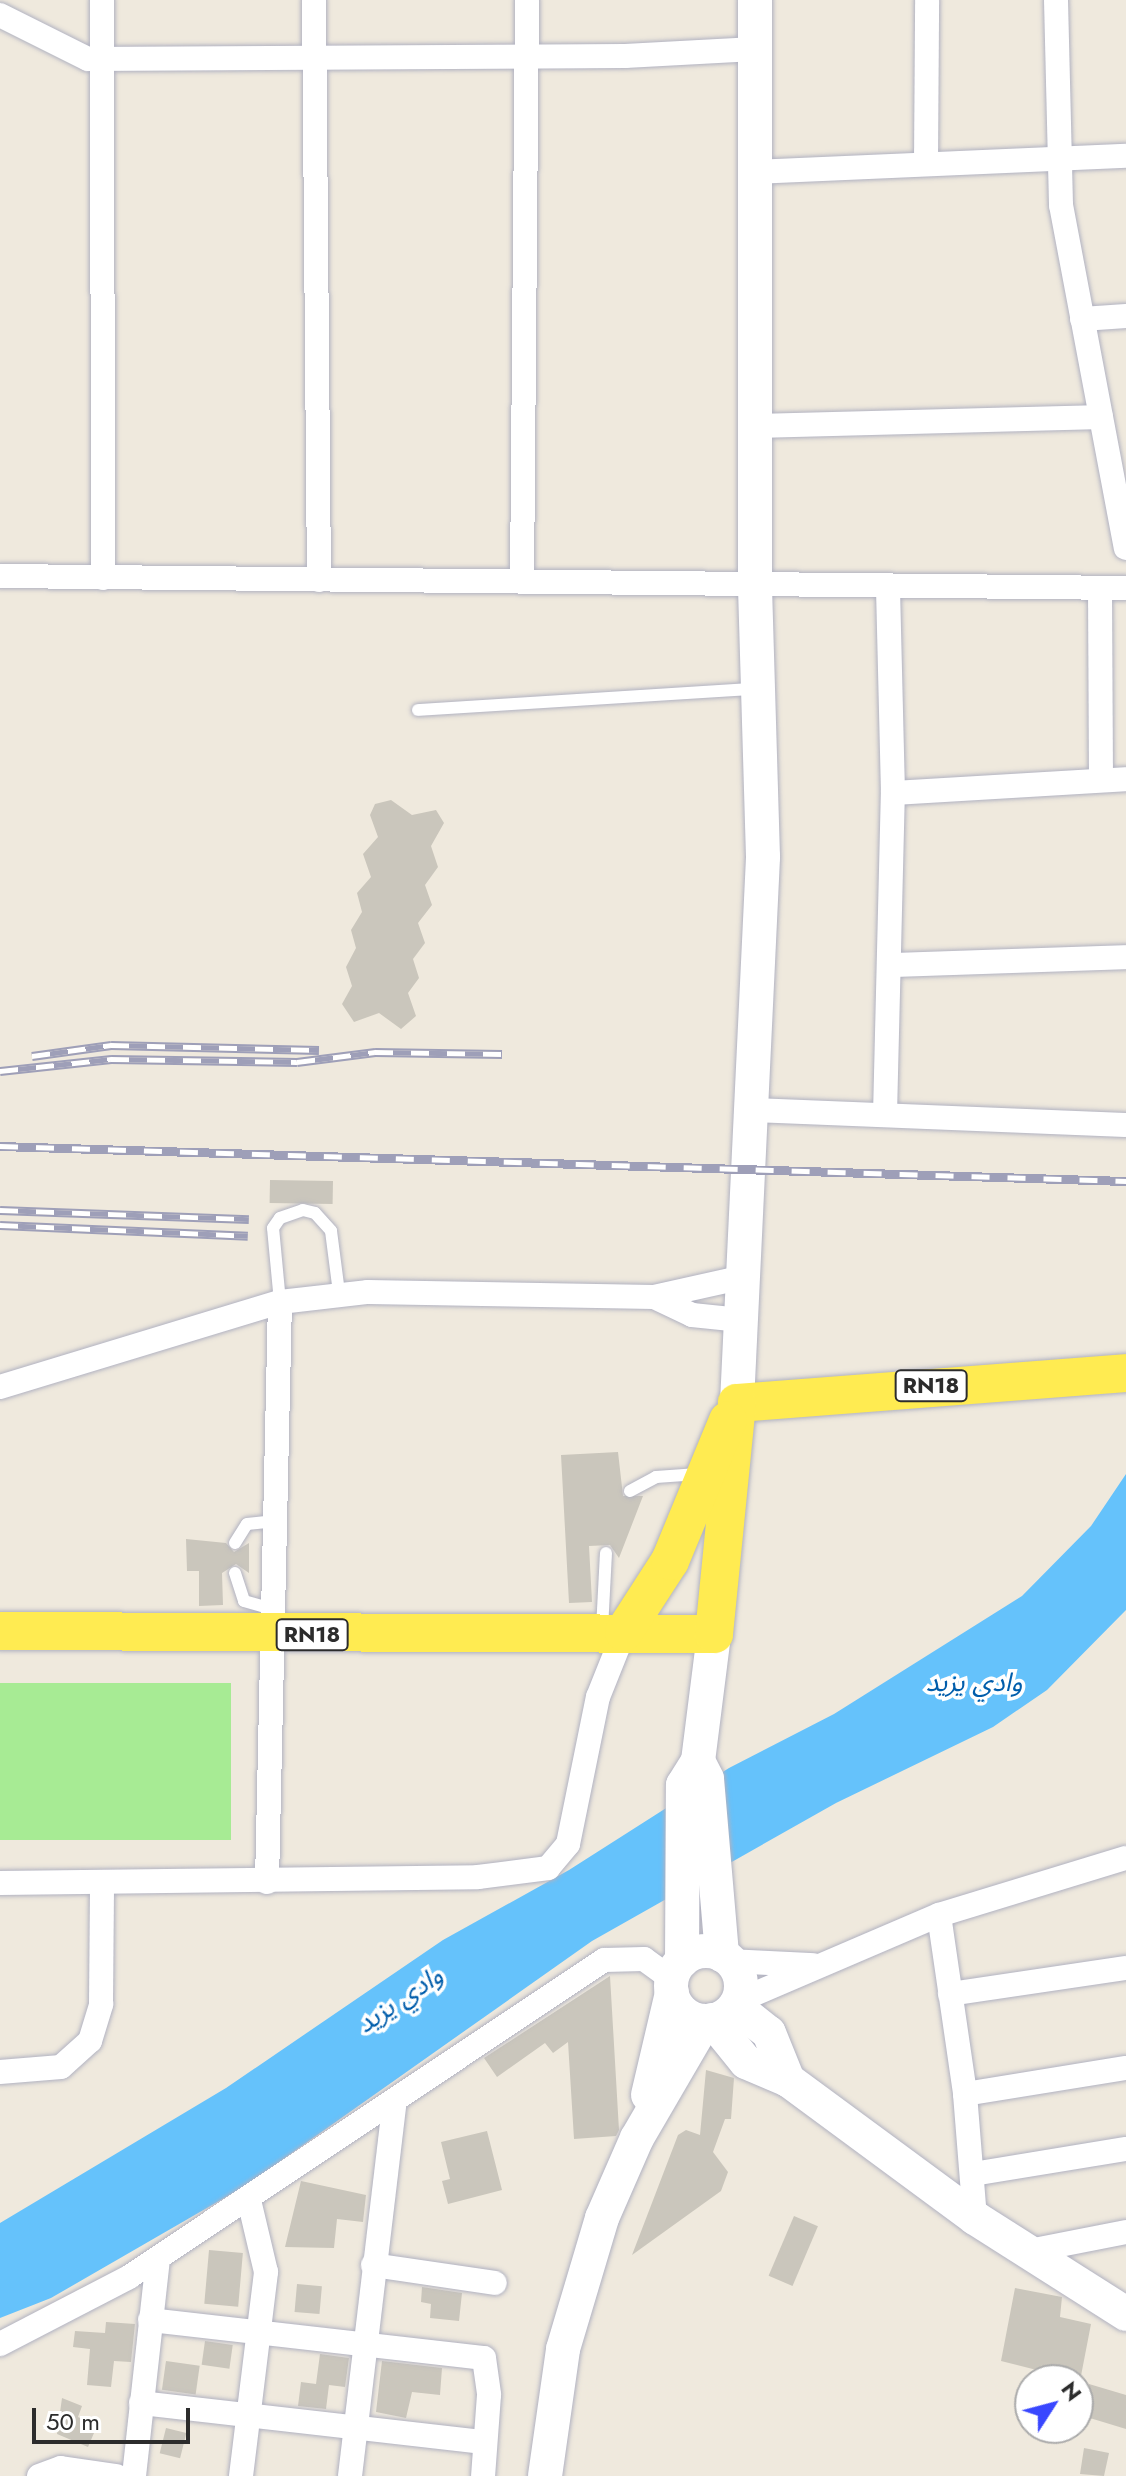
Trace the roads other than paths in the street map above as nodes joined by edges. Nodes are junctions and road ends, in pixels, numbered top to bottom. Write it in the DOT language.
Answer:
graph roads {
  1 [pos="102,0"];
  2 [pos="314,0"];
  3 [pos="527,0"];
  4 [pos="755,0"];
  5 [pos="927,0"];
  6 [pos="1056,0"];
  7 [pos="0,15"];
  8 [pos="755,49"];
  9 [pos="527,53"];
  10 [pos="104,58"];
  11 [pos="314,58"];
  12 [pos="1126,156"];
  13 [pos="1058,157"];
  14 [pos="926,162"];
  15 [pos="754,172"];
  16 [pos="1126,316"];
  17 [pos="1082,319"];
  18 [pos="1101,417"];
  19 [pos="758,426"];
  20 [pos="1117,453"];
  21 [pos="1126,548"];
  22 [pos="0,576"];
  23 [pos="103,578"];
  24 [pos="319,580"];
  25 [pos="522,582"];
  26 [pos="755,583"];
  27 [pos="888,586"];
  28 [pos="1126,588"];
  29 [pos="1100,589"];
  30 [pos="759,689"];
  31 [pos="418,710"];
  32 [pos="1126,779"];
  33 [pos="1101,780"];
  34 [pos="893,793"];
  35 [pos="1126,957"];
  36 [pos="891,965"];
  37 [pos="753,1110"];
  38 [pos="885,1115"];
  39 [pos="1126,1125"];
  40 [pos="744,1277"];
  41 [pos="339,1293"];
  42 [pos="654,1297"];
  43 [pos="280,1302"];
  44 [pos="741,1320"];
  45 [pos="1126,1373"];
  46 [pos="0,1387"];
  47 [pos="737,1403"];
  48 [pos="717,1471"];
  49 [pos="630,1491"];
  50 [pos="276,1521"];
  51 [pos="235,1543"];
  52 [pos="606,1553"];
  53 [pos="235,1573"];
  54 [pos="275,1622"];
  55 [pos="0,1631"];
  56 [pos="613,1632"];
  57 [pos="714,1634"];
  58 [pos="1126,1858"];
  59 [pos="102,1882"];
  60 [pos="267,1882"];
  61 [pos="0,1883"];
  62 [pos="700,1886"];
  63 [pos="939,1915"];
  64 [pos="726,1958"];
  65 [pos="813,1965"];
  66 [pos="1126,1968"];
  67 [pos="675,1978"];
  68 [pos="950,1994"];
  69 [pos="722,2012"];
  70 [pos="1126,2068"];
  71 [pos="0,2072"];
  72 [pos="965,2094"];
  73 [pos="395,2101"];
  74 [pos="637,2138"];
  75 [pos="1126,2149"];
  76 [pos="973,2174"];
  77 [pos="249,2200"];
  78 [pos="975,2218"];
  79 [pos="1126,2232"];
  80 [pos="1024,2252"];
  81 [pos="158,2259"];
  82 [pos="373,2265"];
  83 [pos="495,2283"];
  84 [pos="1126,2314"];
  85 [pos="150,2320"];
  86 [pos="256,2332"];
  87 [pos="366,2339"];
  88 [pos="0,2344"];
  89 [pos="141,2403"];
  90 [pos="248,2418"];
  91 [pos="353,2423"];
  92 [pos="483,2442"];
  93 [pos="39,2476"];
  94 [pos="116,2476"];
  95 [pos="134,2476"];
  96 [pos="241,2476"];
  97 [pos="350,2476"];
  98 [pos="483,2476"];
  99 [pos="545,2476"];
  1 -- 10 [label="street"];
  2 -- 11 [label="street"];
  3 -- 9 [label="street"];
  4 -- 8 [label="main road"];
  5 -- 14 [label="street"];
  6 -- 13 [label="street"];
  7 -- 10 [label="street"];
  8 -- 9 [label="street"];
  8 -- 15 [label="main road"];
  9 -- 11 [label="street"];
  9 -- 25 [label="street"];
  10 -- 11 [label="street"];
  10 -- 23 [label="street"];
  11 -- 24 [label="street"];
  12 -- 13 [label="street"];
  13 -- 14 [label="street"];
  13 -- 17 [label="street"];
  14 -- 15 [label="street"];
  15 -- 19 [label="main road"];
  16 -- 17 [label="street"];
  17 -- 18 [label="street"];
  18 -- 19 [label="street"];
  18 -- 20 [label="street"];
  19 -- 26 [label="main road"];
  20 -- 21 [label="street"];
  22 -- 23 [label="street"];
  23 -- 24 [label="street"];
  24 -- 25 [label="street"];
  25 -- 26 [label="street"];
  26 -- 27 [label="street"];
  26 -- 30 [label="main road"];
  27 -- 29 [label="street"];
  27 -- 34 [label="street"];
  28 -- 29 [label="street"];
  29 -- 33 [label="street"];
  30 -- 31 [label="lane"];
  30 -- 37 [label="main road"];
  32 -- 33 [label="street"];
  33 -- 34 [label="street"];
  34 -- 36 [label="street"];
  35 -- 36 [label="street"];
  36 -- 38 [label="street"];
  37 -- 38 [label="street"];
  37 -- 40 [label="main road"];
  38 -- 39 [label="street"];
  40 -- 42 [label="street"];
  40 -- 44 [label="main road"];
  41 -- 42 [label="street"];
  41 -- 43 [label="street"];
  41 -- 43 [label="lane"];
  42 -- 44 [label="street"];
  43 -- 46 [label="street"];
  43 -- 50 [label="street"];
  44 -- 47 [label="main road"];
  45 -- 47 [label="main road, RN18"];
  47 -- 48 [label="main road"];
  48 -- 49 [label="lane"];
  48 -- 56 [label="main road"];
  48 -- 57 [label="main road"];
  50 -- 51 [label="lane"];
  50 -- 54 [label="street"];
  52 -- 56 [label="lane"];
  53 -- 54 [label="lane"];
  54 -- 55 [label="main road, RN18"];
  54 -- 56 [label="main road, RN18"];
  54 -- 60 [label="street"];
  56 -- 57 [label="main road, RN18"];
  56 -- 60 [label="street"];
  57 -- 62 [label="main road"];
  58 -- 63 [label="street"];
  59 -- 60 [label="street"];
  59 -- 61 [label="street"];
  59 -- 71 [label="street"];
  62 -- 64 [label="main road"];
  62 -- 67 [label="main road"];
  63 -- 65 [label="street"];
  63 -- 68 [label="street"];
  64 -- 65 [label="street"];
  64 -- 67 [label="main road"];
  64 -- 69 [label="main road"];
  65 -- 69 [label="street"];
  66 -- 68 [label="street"];
  67 -- 69 [label="main road"];
  67 -- 73 [label="street"];
  67 -- 74 [label="main road"];
  68 -- 72 [label="street"];
  69 -- 74 [label="main road"];
  69 -- 78 [label="main road"];
  70 -- 72 [label="street"];
  72 -- 76 [label="street"];
  73 -- 77 [label="street"];
  73 -- 82 [label="street"];
  74 -- 99 [label="main road"];
  75 -- 76 [label="street"];
  76 -- 78 [label="street"];
  77 -- 81 [label="street"];
  77 -- 86 [label="street"];
  78 -- 80 [label="main road"];
  79 -- 80 [label="street"];
  80 -- 84 [label="main road"];
  81 -- 85 [label="street"];
  81 -- 88 [label="street"];
  82 -- 83 [label="street"];
  82 -- 87 [label="street"];
  85 -- 86 [label="street"];
  85 -- 89 [label="street"];
  86 -- 87 [label="street"];
  86 -- 90 [label="street"];
  87 -- 91 [label="street"];
  87 -- 92 [label="street"];
  89 -- 90 [label="street"];
  89 -- 95 [label="street"];
  90 -- 91 [label="street"];
  90 -- 96 [label="street"];
  91 -- 92 [label="street"];
  91 -- 97 [label="street"];
  92 -- 98 [label="street"];
  93 -- 94 [label="street"];
}
